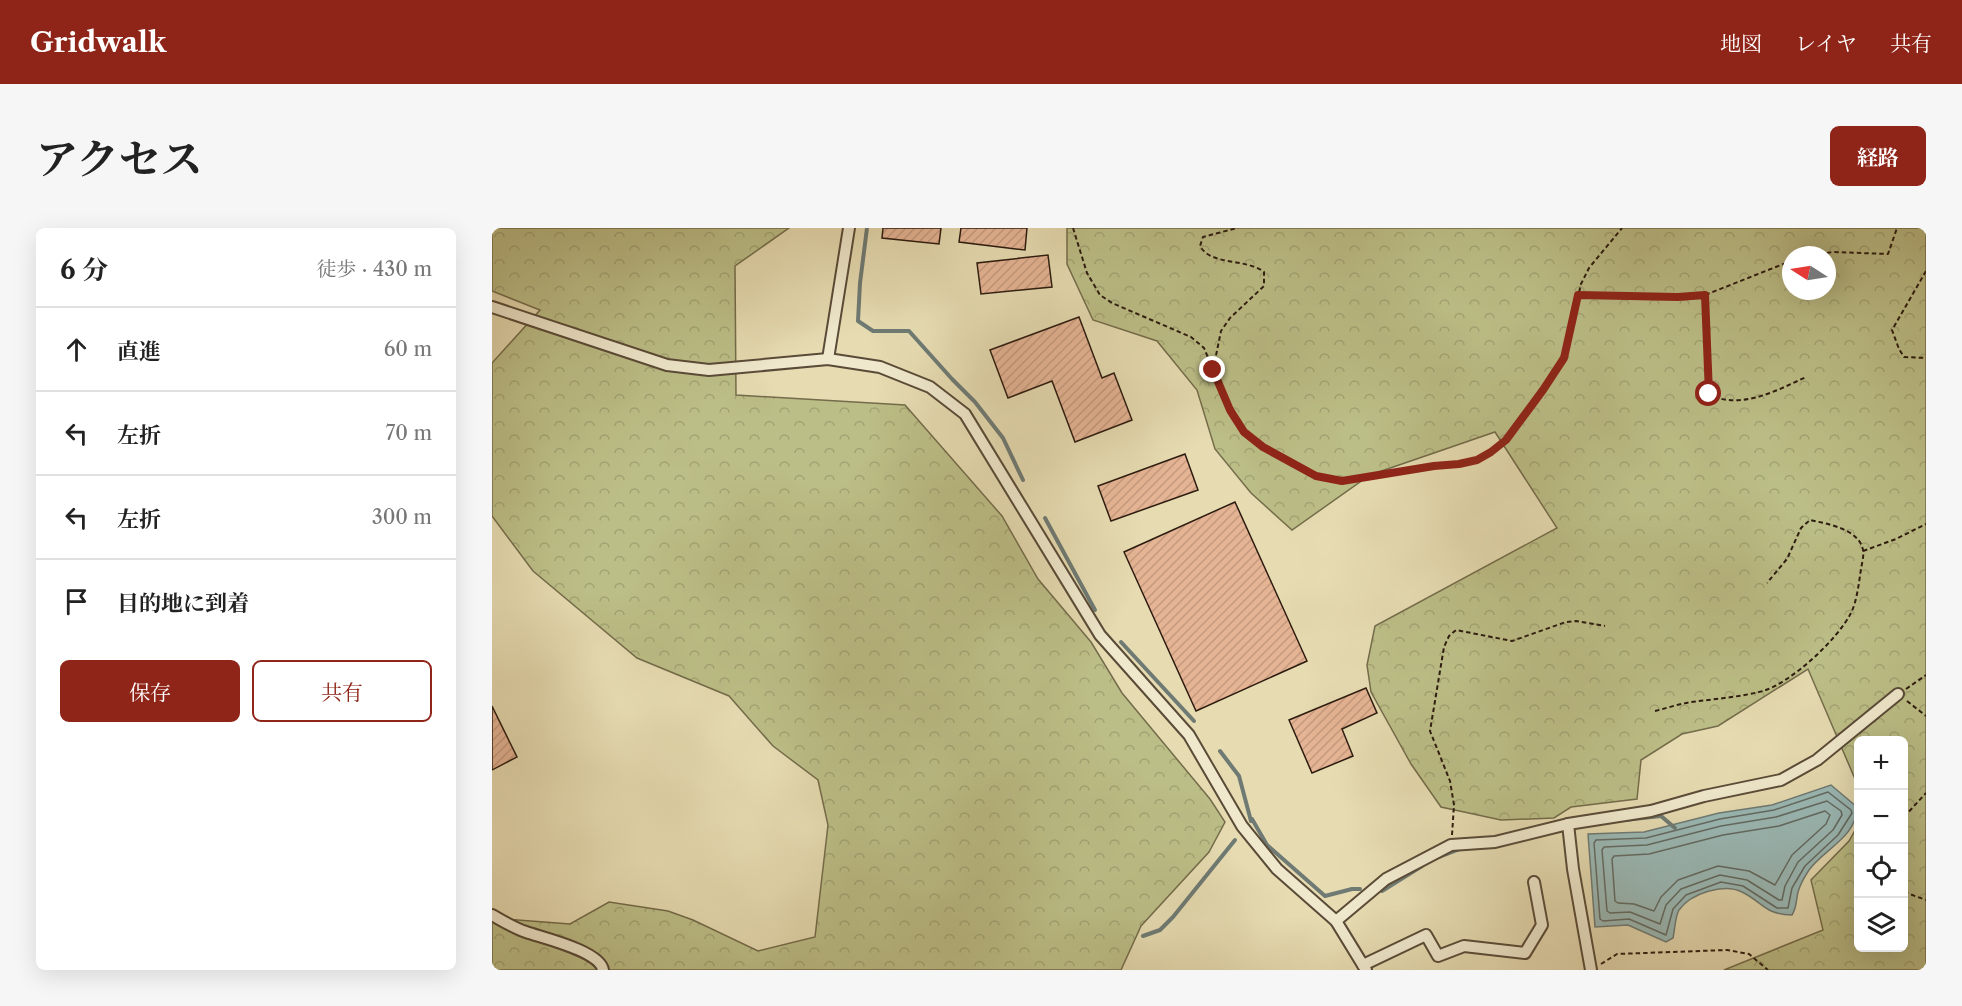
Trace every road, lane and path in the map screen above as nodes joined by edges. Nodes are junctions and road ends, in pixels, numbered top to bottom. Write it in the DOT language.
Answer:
graph roads {
  1 [pos="849,228"];
  2 [pos="1073,228"];
  3 [pos="1237,228"];
  4 [pos="1622,228"];
  5 [pos="1897,228"];
  6 [pos="1836,252"];
  7 [pos="1782,265"];
  8 [pos="1926,272"];
  9 [pos="1578,295"];
  10 [pos="1705,295"];
  11 [pos="492,307"];
  12 [pos="1926,358"];
  13 [pos="828,359"];
  14 [pos="1213,370"];
  15 [pos="1806,376"];
  16 [pos="1926,524"];
  17 [pos="1863,551"];
  18 [pos="1767,583"];
  19 [pos="1605,626"];
  20 [pos="1926,675"];
  21 [pos="1898,694"];
  22 [pos="1655,711"];
  23 [pos="1926,716"];
  24 [pos="1926,793"];
  25 [pos="1908,813"];
  26 [pos="1568,824"];
  27 [pos="1451,845"];
  28 [pos="1534,882"];
  29 [pos="1908,893"];
  30 [pos="1926,900"];
  31 [pos="492,915"];
  32 [pos="1336,921"];
  33 [pos="1596,967"];
  34 [pos="1365,968"];
  35 [pos="603,970"];
  36 [pos="1768,970"];
  1 -- 13 [label="street"];
  2 -- 14 [label="path"];
  3 -- 14 [label="path"];
  4 -- 9 [label="path"];
  5 -- 6 [label="path"];
  7 -- 10 [label="path"];
  8 -- 12 [label="path"];
  9 -- 10 [label="path"];
  9 -- 14 [label="path"];
  10 -- 15 [label="path"];
  11 -- 13 [label="street"];
  13 -- 32 [label="street"];
  16 -- 17 [label="path"];
  17 -- 18 [label="path"];
  17 -- 22 [label="path"];
  19 -- 27 [label="path"];
  20 -- 21 [label="path"];
  21 -- 23 [label="path"];
  21 -- 26 [label="street"];
  24 -- 25 [label="path"];
  26 -- 27 [label="street"];
  26 -- 33 [label="street"];
  27 -- 32 [label="street"];
  28 -- 34 [label="street"];
  29 -- 30 [label="path"];
  31 -- 35 [label="street"];
  32 -- 34 [label="street"];
  33 -- 36 [label="path"];
}
